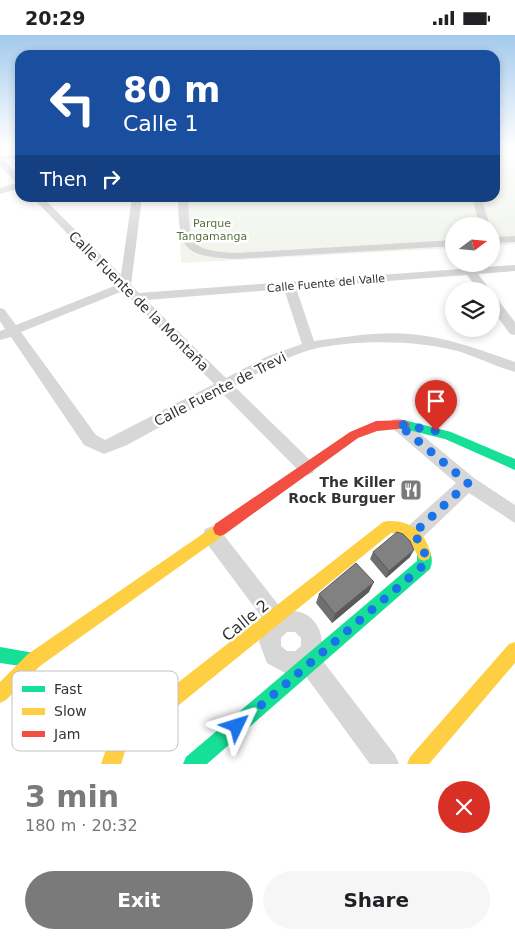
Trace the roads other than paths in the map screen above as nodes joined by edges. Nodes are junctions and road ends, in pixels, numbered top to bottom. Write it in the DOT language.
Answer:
graph roads {
  1 [pos="15,186"];
  2 [pos="0,191"];
  3 [pos="41,202"];
  4 [pos="136,202"];
  5 [pos="183,202"];
  6 [pos="478,202"];
  7 [pos="483,217"];
  8 [pos="515,239"];
  9 [pos="500,240"];
  10 [pos="445,243"];
  11 [pos="515,268"];
  12 [pos="500,269"];
  13 [pos="446,273"];
  14 [pos="125,286"];
  15 [pos="290,286"];
  16 [pos="136,297"];
  17 [pos="500,311"];
  18 [pos="0,313"];
  19 [pos="515,331"];
  20 [pos="6,333"];
  21 [pos="309,346"];
  22 [pos="515,367"];
  23 [pos="223,385"];
  24 [pos="398,424"];
  25 [pos="515,465"];
  26 [pos="307,468"];
  27 [pos="468,483"];
  28 [pos="515,515"];
  29 [pos="413,534"];
  30 [pos="212,535"];
  31 [pos="277,620"];
  32 [pos="515,650"];
  33 [pos="0,655"];
  34 [pos="34,660"];
  35 [pos="308,661"];
  36 [pos="23,671"];
  37 [pos="12,682"];
  38 [pos="0,694"];
  39 [pos="178,696"];
  40 [pos="115,751"];
  41 [pos="111,764"];
  42 [pos="193,764"];
  43 [pos="386,764"];
  44 [pos="418,764"];
  1 -- 2 [label="street"];
  3 -- 14 [label="street, Calle Fuente de la Montaña"];
  4 -- 14 [label="street"];
  5 -- 10 [label="street"];
  6 -- 7 [label="street"];
  8 -- 9 [label="street"];
  11 -- 12 [label="street, Calle Fuente del Valle"];
  13 -- 15 [label="street, Calle Fuente del Valle"];
  14 -- 16 [label="street, Calle Fuente de la Montaña"];
  14 -- 20 [label="street"];
  15 -- 16 [label="street, Calle Fuente del Valle"];
  15 -- 21 [label="street"];
  16 -- 23 [label="street, Calle Fuente de la Montaña"];
  17 -- 19 [label="street"];
  18 -- 20 [label="street"];
  20 -- 23 [label="street, Calle Fuente de Trevi"];
  21 -- 22 [label="street, Calle Fuente de Trevi"];
  21 -- 23 [label="street, Calle Fuente de Trevi"];
  23 -- 26 [label="street, Calle Fuente de la Montaña"];
  24 -- 25 [label="street"];
  24 -- 26 [label="street"];
  24 -- 27 [label="street"];
  26 -- 30 [label="street"];
  27 -- 28 [label="street"];
  27 -- 29 [label="street"];
  29 -- 31 [label="street, Calle 2"];
  29 -- 35 [label="street"];
  30 -- 31 [label="street"];
  30 -- 34 [label="street"];
  31 -- 35 [label="street"];
  31 -- 35 [label="street"];
  31 -- 39 [label="street, Calle 2"];
  32 -- 44 [label="street"];
  33 -- 34 [label="street"];
  34 -- 36 [label="street"];
  35 -- 42 [label="street"];
  35 -- 43 [label="street"];
  37 -- 38 [label="street"];
  40 -- 41 [label="street, Calle 2"];
}
